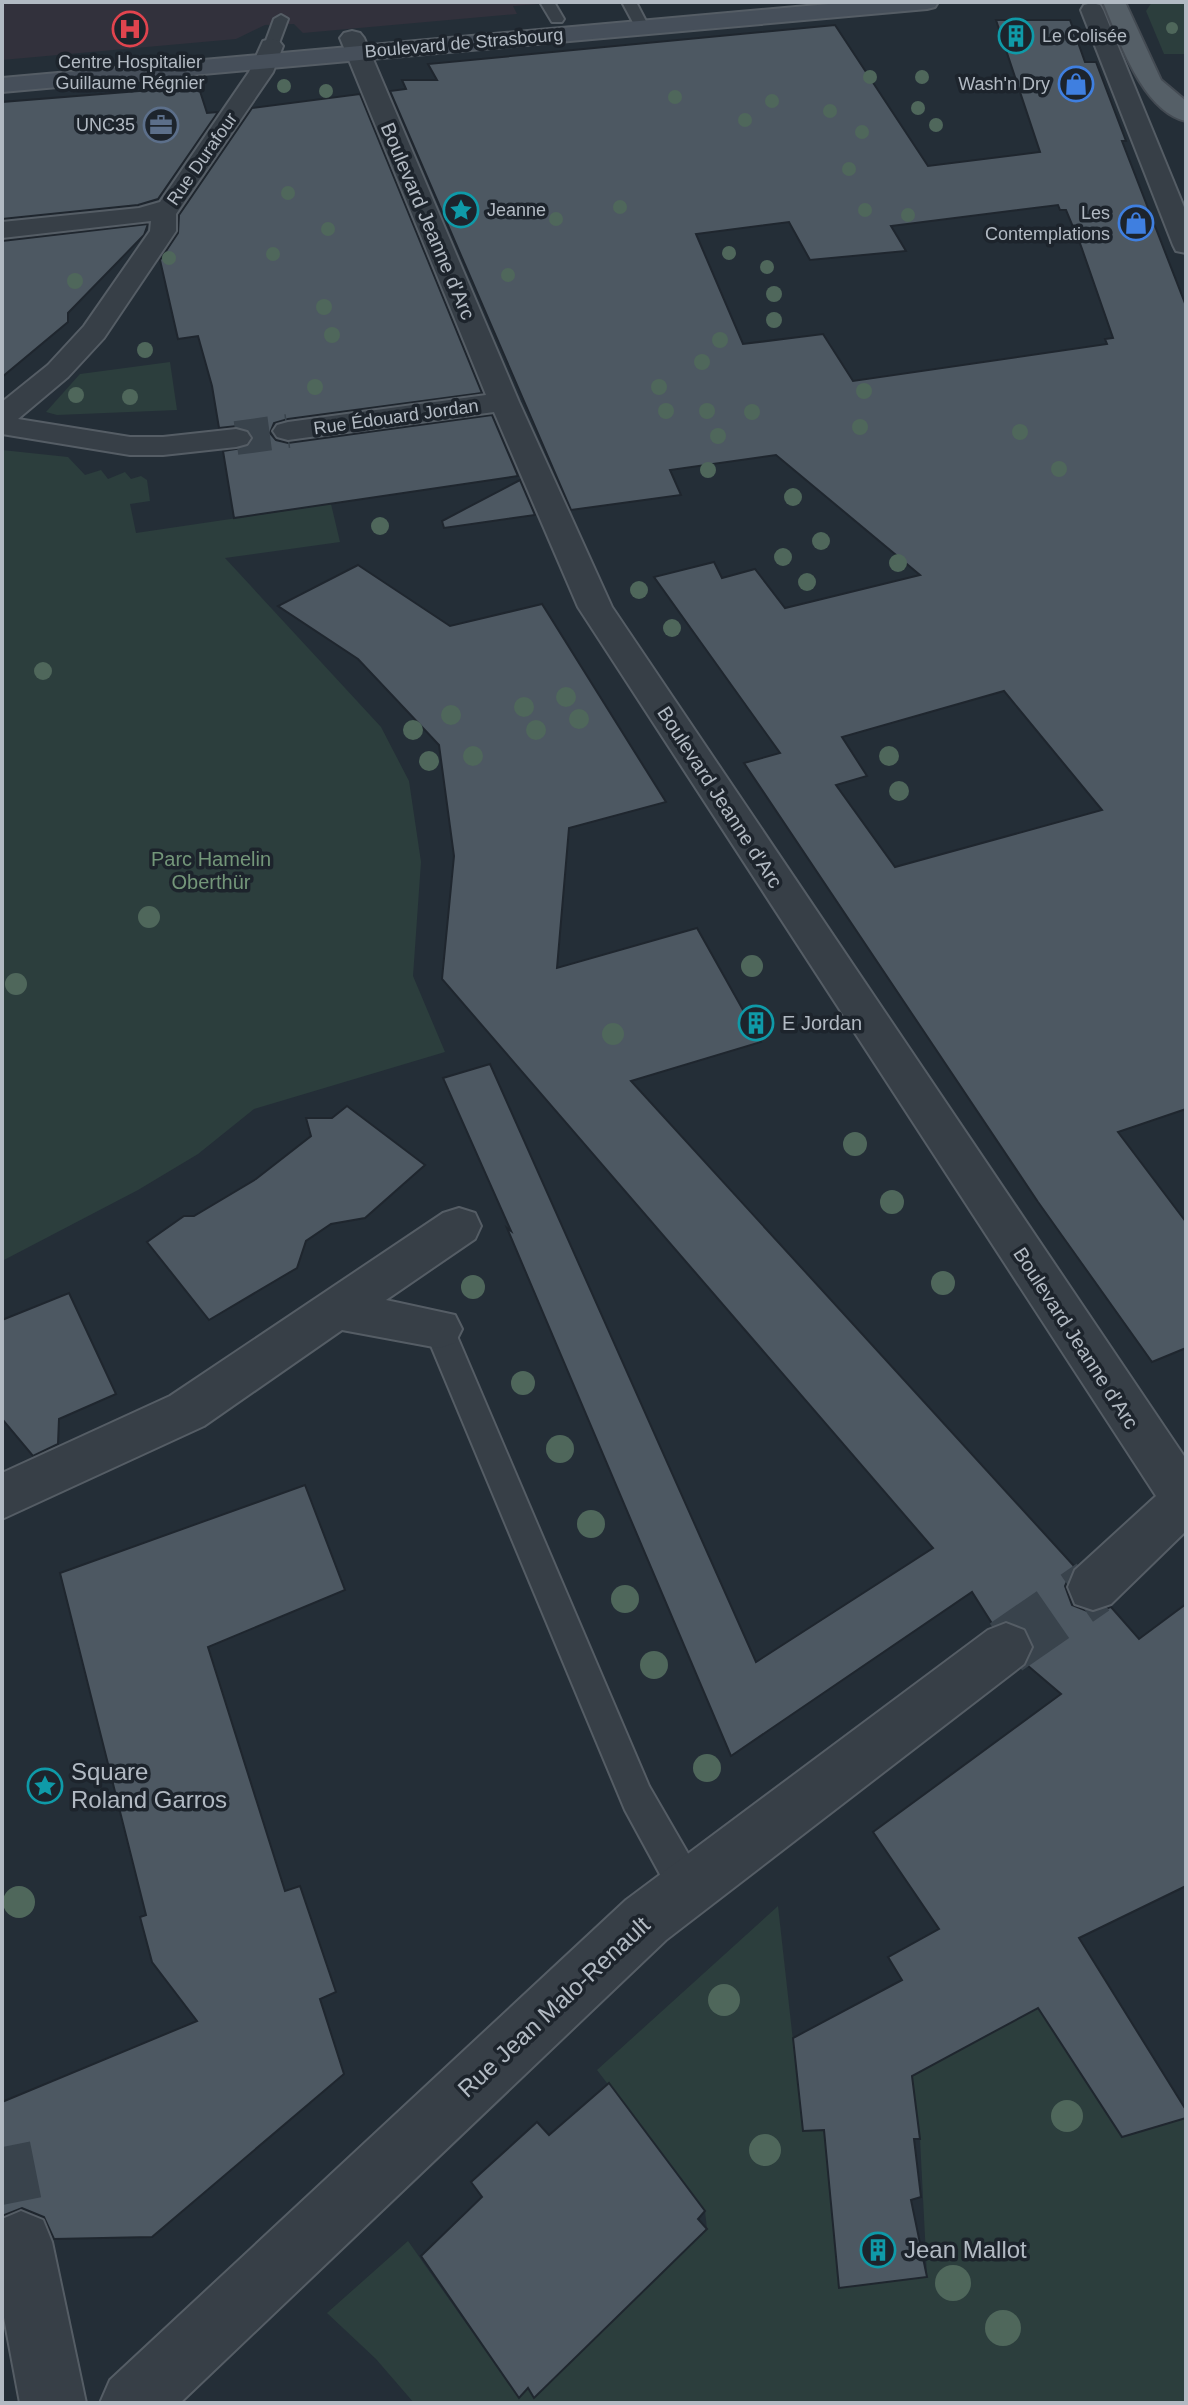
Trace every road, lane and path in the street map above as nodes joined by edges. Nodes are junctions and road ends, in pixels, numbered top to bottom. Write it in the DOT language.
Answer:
graph roads {
  1 [pos="752,2"];
  2 [pos="927,2"];
  3 [pos="1103,6"];
  4 [pos="552,11"];
  5 [pos="635,14"];
  6 [pos="281,19"];
  7 [pos="355,46"];
  8 [pos="267,54"];
  9 [pos="2,71"];
  10 [pos="2,85"];
  11 [pos="1186,114"];
  12 [pos="161,212"];
  13 [pos="2,230"];
  14 [pos="1186,245"];
  15 [pos="504,402"];
  16 [pos="2,418"];
  17 [pos="288,431"];
  18 [pos="236,438"];
  19 [pos="459,1226"];
  20 [pos="336,1310"];
  21 [pos="439,1329"];
  22 [pos="2,1497"];
  23 [pos="1185,1501"];
  24 [pos="1093,1587"];
  25 [pos="1006,1647"];
  26 [pos="688,1889"];
  27 [pos="21,2242"];
  28 [pos="53,2403"];
  29 [pos="133,2403"];
  1 -- 5 [label="main road, Boulevard de Strasbourg"];
  2 -- 5 [label="main road, Boulevard de Strasbourg"];
  3 -- 11 [label="main road"];
  3 -- 14 [label="street"];
  4 -- 5 [label="main road, Boulevard de Strasbourg"];
  4 -- 7 [label="main road, Boulevard de Strasbourg"];
  5 -- 7 [label="main road, Boulevard de Strasbourg"];
  6 -- 8 [label="lane"];
  7 -- 8 [label="main road, Boulevard de Strasbourg"];
  7 -- 15 [label="street, Boulevard Jeanne d'Arc"];
  8 -- 9 [label="main road, Boulevard de Strasbourg"];
  8 -- 10 [label="main road, Boulevard de Strasbourg"];
  8 -- 12 [label="street, Rue Durafour"];
  12 -- 13 [label="street, Rue Durafour"];
  12 -- 16 [label="street"];
  15 -- 17 [label="street, Rue Édouard Jordan"];
  15 -- 23 [label="street, Boulevard Jeanne d'Arc"];
  16 -- 18 [label="street"];
  19 -- 20 [label="street"];
  20 -- 21 [label="street"];
  20 -- 22 [label="street"];
  21 -- 26 [label="lane"];
  23 -- 24 [label="street"];
  25 -- 26 [label="street, Rue Jean Malo-Renault"];
  26 -- 29 [label="street, Rue Jean Malo-Renault"];
  27 -- 28 [label="street"];
}
